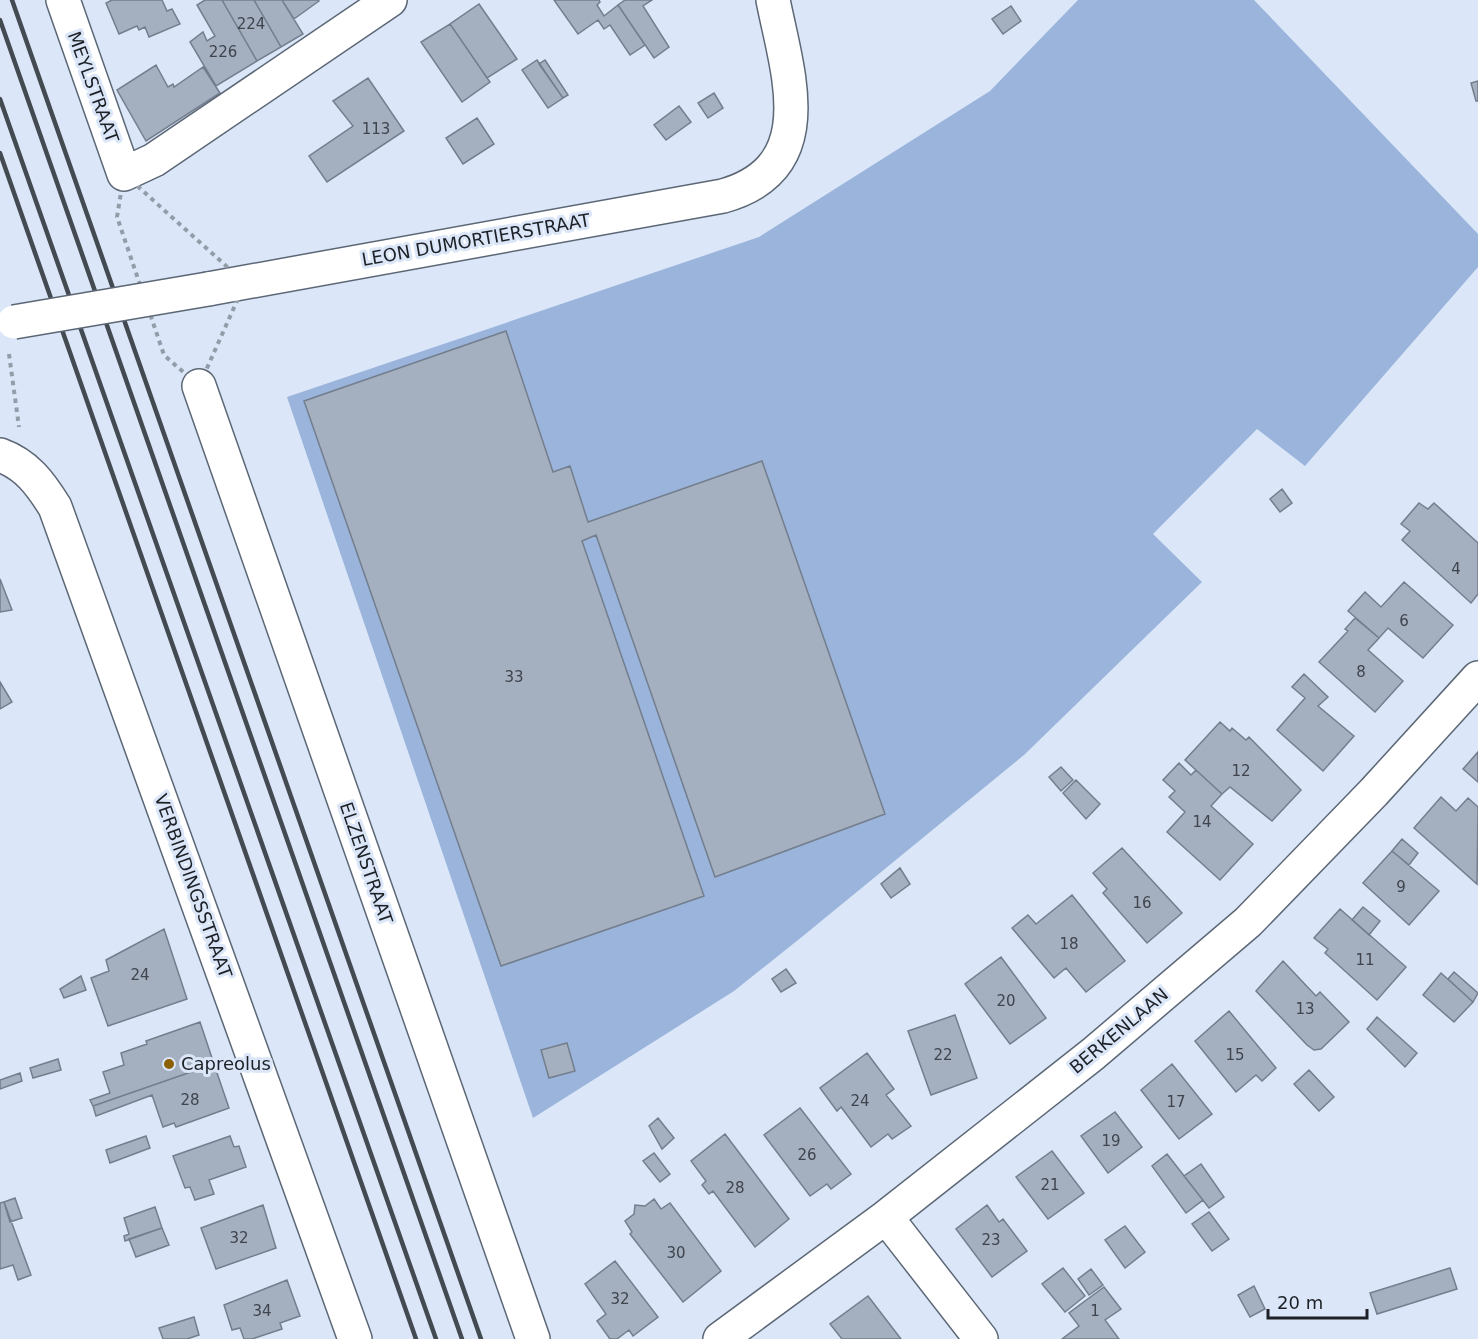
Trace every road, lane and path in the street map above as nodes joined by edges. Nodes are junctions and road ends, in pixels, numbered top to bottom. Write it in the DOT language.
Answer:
graph roads {
  1 [pos="63,0"];
  2 [pos="390,0"];
  3 [pos="773,0"];
  4 [pos="124,174"];
  5 [pos="245,283"];
  6 [pos="6,323"];
  7 [pos="205,374"];
  8 [pos="10,443"];
  9 [pos="1478,678"];
  10 [pos="886,1217"];
  11 [pos="355,1339"];
  12 [pos="533,1339"];
  13 [pos="720,1339"];
  14 [pos="981,1339"];
  1 -- 4 [label="street, MEYLSTRAAT"];
  2 -- 4 [label="street"];
  3 -- 5 [label="street, LEON DUMORTIERSTRAAT"];
  4 -- 5 [label="path"];
  5 -- 6 [label="street, LEON DUMORTIERSTRAAT, bridge"];
  5 -- 7 [label="path"];
  6 -- 8 [label="path"];
  7 -- 12 [label="street, ELZENSTRAAT"];
  8 -- 11 [label="street, VERBINDINGSSTRAAT"];
  9 -- 10 [label="street, BERKENLAAN"];
  10 -- 13 [label="street, BERKENLAAN"];
  10 -- 14 [label="street"];
}
